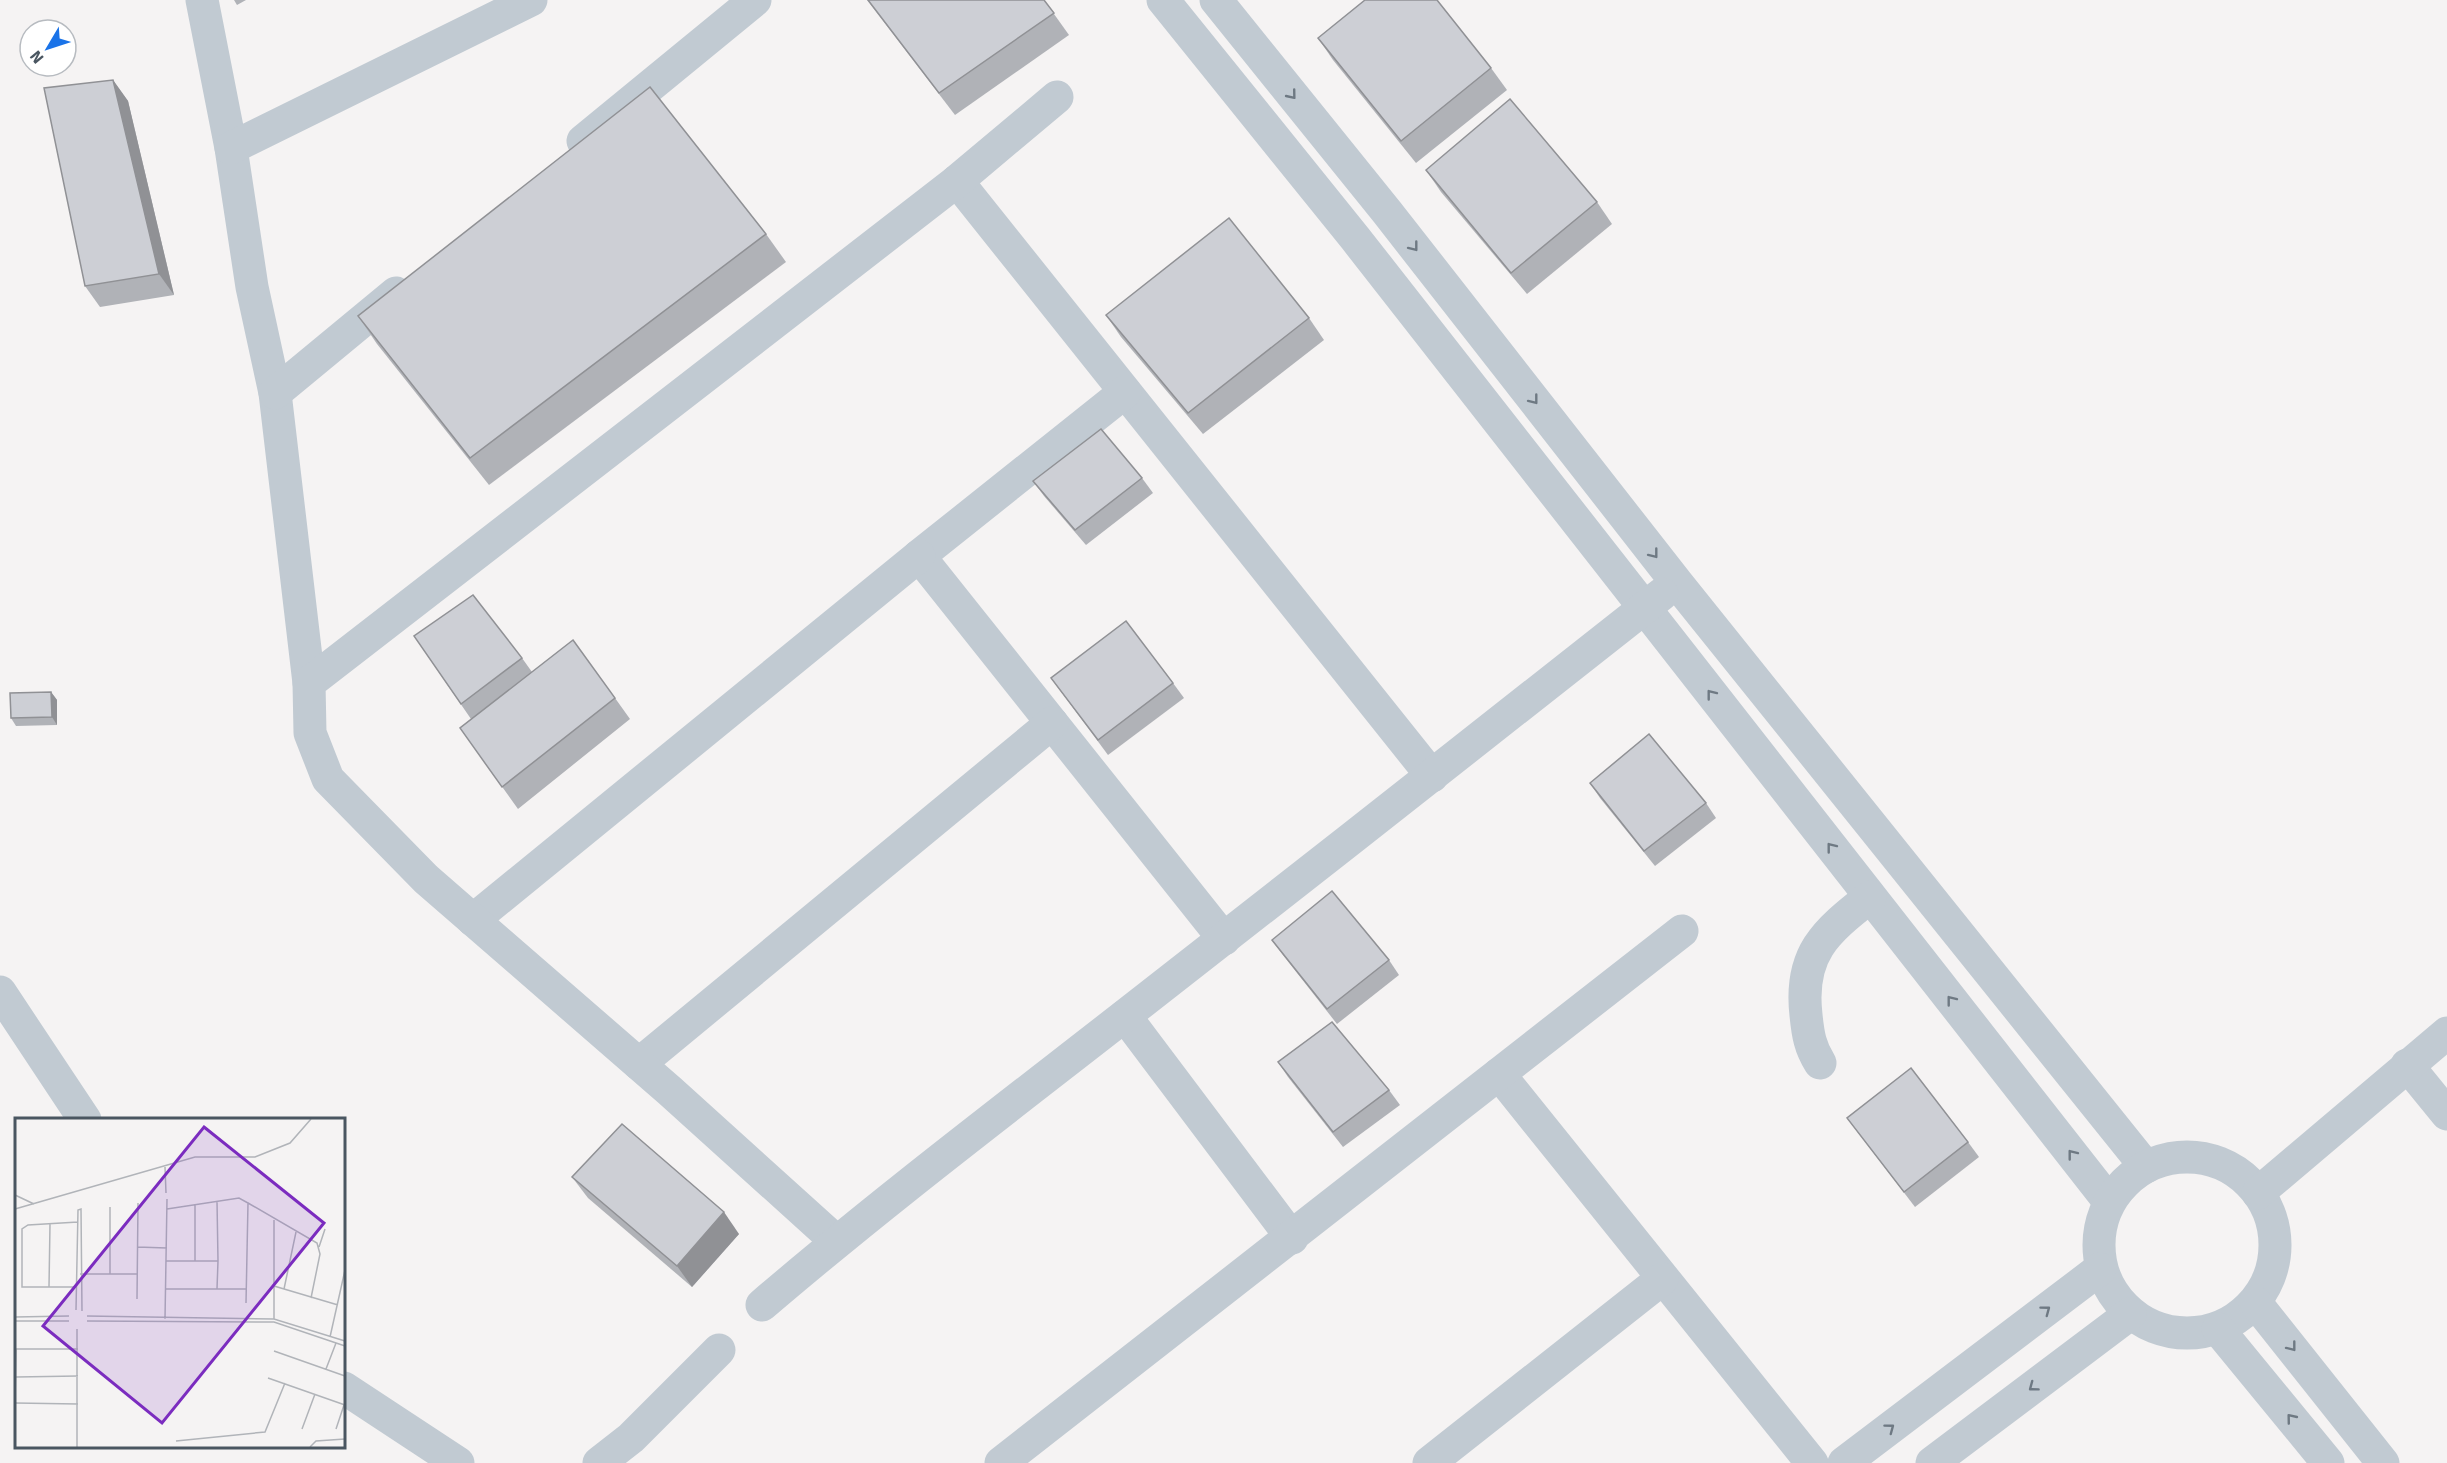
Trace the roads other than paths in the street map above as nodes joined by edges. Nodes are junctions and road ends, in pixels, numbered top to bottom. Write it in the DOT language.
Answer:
graph roads {
  1 [pos="202,0"];
  2 [pos="531,0"];
  3 [pos="756,0"];
  4 [pos="1163,0"];
  5 [pos="1216,0"];
  6 [pos="1262,57"];
  7 [pos="1229,84"];
  8 [pos="1057,97"];
  9 [pos="231,148"];
  10 [pos="561,159"];
  11 [pos="957,181"];
  12 [pos="1387,212"];
  13 [pos="1355,238"];
  14 [pos="423,272"];
  15 [pos="1125,392"];
  16 [pos="275,393"];
  17 [pos="919,555"];
  18 [pos="1677,583"];
  19 [pos="1644,609"];
  20 [pos="309,684"];
  21 [pos="1052,723"];
  22 [pos="1432,776"];
  23 [pos="1870,897"];
  24 [pos="473,920"];
  25 [pos="1682,931"];
  26 [pos="1224,939"];
  27 [pos="0,992"];
  28 [pos="1125,1016"];
  29 [pos="2447,1033"];
  30 [pos="1820,1063"];
  31 [pos="639,1064"];
  32 [pos="2408,1065"];
  33 [pos="1499,1074"];
  34 [pos="2447,1114"];
  35 [pos="85,1118"];
  36 [pos="2146,1167"];
  37 [pos="2258,1193"];
  38 [pos="2108,1200"];
  39 [pos="1292,1238"];
  40 [pos="836,1241"];
  41 [pos="2100,1269"];
  42 [pos="1662,1279"];
  43 [pos="2255,1302"];
  44 [pos="762,1305"];
  45 [pos="2130,1314"];
  46 [pos="2218,1329"];
  47 [pos="719,1350"];
  48 [pos="345,1389"];
  49 [pos="1954,1457"];
  50 [pos="458,1463"];
  51 [pos="599,1463"];
  52 [pos="1001,1463"];
  53 [pos="1430,1463"];
  54 [pos="1812,1463"];
  55 [pos="1844,1463"];
  56 [pos="2328,1463"];
  57 [pos="2383,1463"];
  1 -- 9 [label="street"];
  2 -- 9 [label="street"];
  3 -- 10 [label="street"];
  4 -- 7 [label="street"];
  5 -- 6 [label="street"];
  6 -- 7 [label="street"];
  6 -- 12 [label="street, one-way"];
  7 -- 13 [label="street"];
  8 -- 11 [label="street"];
  9 -- 16 [label="street"];
  11 -- 15 [label="street"];
  11 -- 20 [label="street"];
  12 -- 13 [label="street"];
  12 -- 18 [label="street, one-way"];
  13 -- 19 [label="street"];
  14 -- 16 [label="street"];
  15 -- 17 [label="street"];
  15 -- 22 [label="street"];
  16 -- 20 [label="street"];
  17 -- 21 [label="street"];
  17 -- 24 [label="street"];
  18 -- 19 [label="street"];
  18 -- 36 [label="street"];
  19 -- 22 [label="street"];
  23 -- 19 [label="street, one-way"];
  20 -- 24 [label="street"];
  21 -- 26 [label="street"];
  21 -- 31 [label="street"];
  22 -- 26 [label="street"];
  23 -- 30 [label="street"];
  38 -- 23 [label="street, one-way"];
  24 -- 31 [label="street"];
  25 -- 33 [label="street"];
  26 -- 28 [label="street"];
  27 -- 35 [label="street"];
  28 -- 39 [label="street"];
  28 -- 40 [label="street"];
  29 -- 32 [label="street"];
  31 -- 40 [label="street"];
  32 -- 34 [label="street"];
  32 -- 37 [label="street"];
  33 -- 39 [label="street"];
  33 -- 42 [label="street"];
  36 -- 37 [label="street"];
  36 -- 38 [label="street"];
  37 -- 43 [label="street"];
  38 -- 41 [label="street"];
  39 -- 52 [label="street"];
  40 -- 44 [label="street"];
  41 -- 45 [label="street"];
  55 -- 41 [label="street, one-way"];
  42 -- 53 [label="street"];
  42 -- 54 [label="street"];
  43 -- 46 [label="street"];
  43 -- 57 [label="street, one-way"];
  45 -- 46 [label="street"];
  45 -- 49 [label="street, one-way"];
  56 -- 46 [label="street, one-way"];
  47 -- 51 [label="street"];
  48 -- 50 [label="street"];
}
